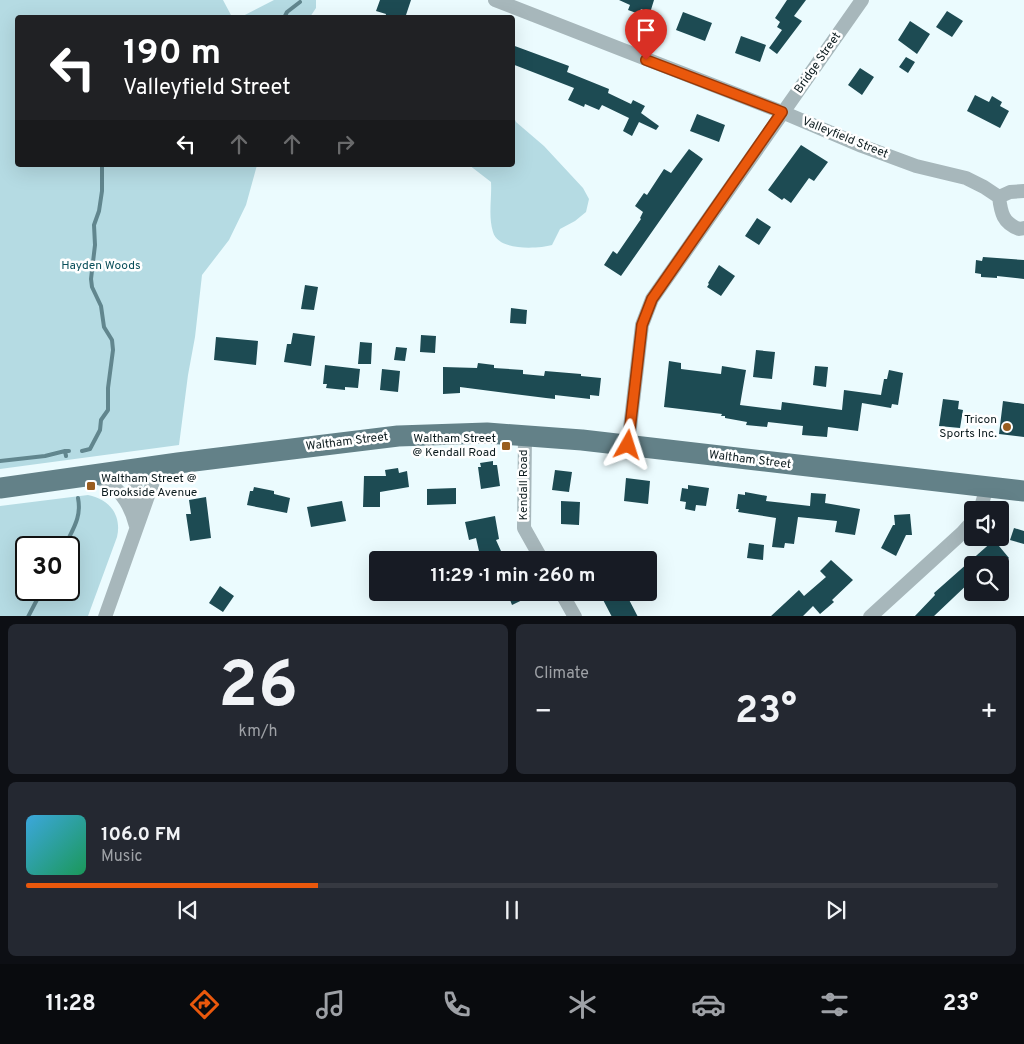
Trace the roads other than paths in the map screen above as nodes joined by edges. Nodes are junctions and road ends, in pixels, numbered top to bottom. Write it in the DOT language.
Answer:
graph roads {
  1 [pos="495,0"];
  2 [pos="862,0"];
  3 [pos="782,112"];
  4 [pos="1024,191"];
  5 [pos="999,197"];
  6 [pos="1024,228"];
  7 [pos="524,435"];
  8 [pos="628,445"];
  9 [pos="159,465"];
  10 [pos="135,469"];
  11 [pos="90,475"];
  12 [pos="987,487"];
  13 [pos="0,488"];
  14 [pos="1024,491"];
  15 [pos="983,501"];
  16 [pos="964,531"];
  17 [pos="134,532"];
  18 [pos="537,551"];
  19 [pos="566,601"];
  20 [pos="105,616"];
  21 [pos="575,616"];
  22 [pos="870,616"];
  1 -- 3 [label="street, Valleyfield Street"];
  2 -- 3 [label="street, Bridge Street"];
  3 -- 5 [label="street, Valleyfield Street"];
  3 -- 8 [label="street, Bridge Street"];
  4 -- 5 [label="street"];
  5 -- 6 [label="street"];
  7 -- 8 [label="main road, Waltham Street"];
  7 -- 9 [label="main road, Waltham Street"];
  7 -- 18 [label="street, Kendall Road"];
  8 -- 12 [label="main road, Waltham Street"];
  9 -- 10 [label="main road, Waltham Street"];
  9 -- 17 [label="street"];
  10 -- 11 [label="main road, Waltham Street"];
  10 -- 17 [label="street"];
  11 -- 13 [label="main road, Waltham Street"];
  11 -- 17 [label="street"];
  12 -- 14 [label="main road, Waltham Street"];
  12 -- 15 [label="street"];
  16 -- 22 [label="street"];
  17 -- 20 [label="street"];
  19 -- 21 [label="street"];
}
